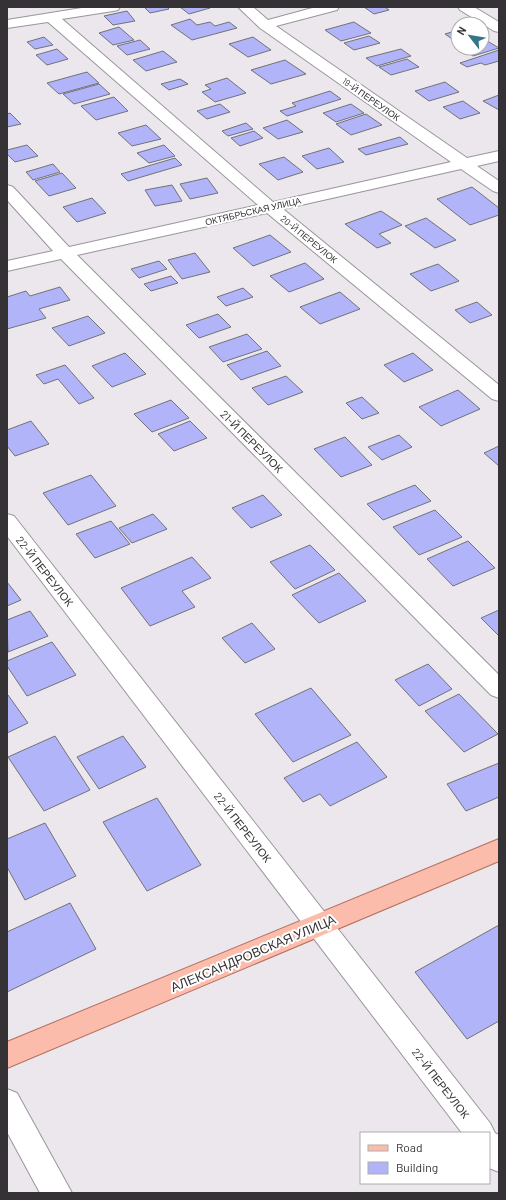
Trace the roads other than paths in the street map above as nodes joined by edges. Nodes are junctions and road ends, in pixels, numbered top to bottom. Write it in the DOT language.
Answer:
graph roads {
  1 [pos="113,7"];
  2 [pos="245,7"];
  3 [pos="332,7"];
  4 [pos="465,7"];
  5 [pos="51,17"];
  6 [pos="7,24"];
  7 [pos="265,25"];
  8 [pos="499,28"];
  9 [pos="499,156"];
  10 [pos="465,164"];
  11 [pos="499,188"];
  12 [pos="7,190"];
  13 [pos="270,207"];
  14 [pos="66,253"];
  15 [pos="7,266"];
  16 [pos="499,395"];
  17 [pos="7,521"];
  18 [pos="499,689"];
  19 [pos="499,850"];
  20 [pos="319,925"];
  21 [pos="7,1055"];
  22 [pos="7,1103"];
  23 [pos="479,1132"];
  24 [pos="490,1146"];
  25 [pos="499,1158"];
  26 [pos="57,1193"];
  1 -- 5 [label="street"];
  2 -- 7 [label="street, 19-Й ПЕРЕУЛОК"];
  3 -- 7 [label="street"];
  4 -- 8 [label="street"];
  5 -- 6 [label="street"];
  5 -- 13 [label="street, 20-Й ПЕРЕУЛОК"];
  7 -- 10 [label="street, 19-Й ПЕРЕУЛОК"];
  9 -- 10 [label="street, ОКТЯБРЬСКАЯ УЛИЦА"];
  10 -- 11 [label="street, 19-Й ПЕРЕУЛОК"];
  10 -- 13 [label="street, ОКТЯБРЬСКАЯ УЛИЦА"];
  12 -- 14 [label="street, 21-Й ПЕРЕУЛОК"];
  13 -- 14 [label="street, ОКТЯБРЬСКАЯ УЛИЦА"];
  13 -- 16 [label="street, 20-Й ПЕРЕУЛОК"];
  14 -- 15 [label="street, ОКТЯБРЬСКАЯ УЛИЦА"];
  14 -- 18 [label="street, 21-Й ПЕРЕУЛОК"];
  17 -- 20 [label="street, 22-Й ПЕРЕУЛОК"];
  19 -- 20 [label="main road, АЛЕКСАНДРОВСКАЯ УЛИЦА"];
  20 -- 21 [label="main road, АЛЕКСАНДРОВСКАЯ УЛИЦА"];
  20 -- 23 [label="street, 22-Й ПЕРЕУЛОК"];
  22 -- 26 [label="street"];
  24 -- 25 [label="street"];
}
